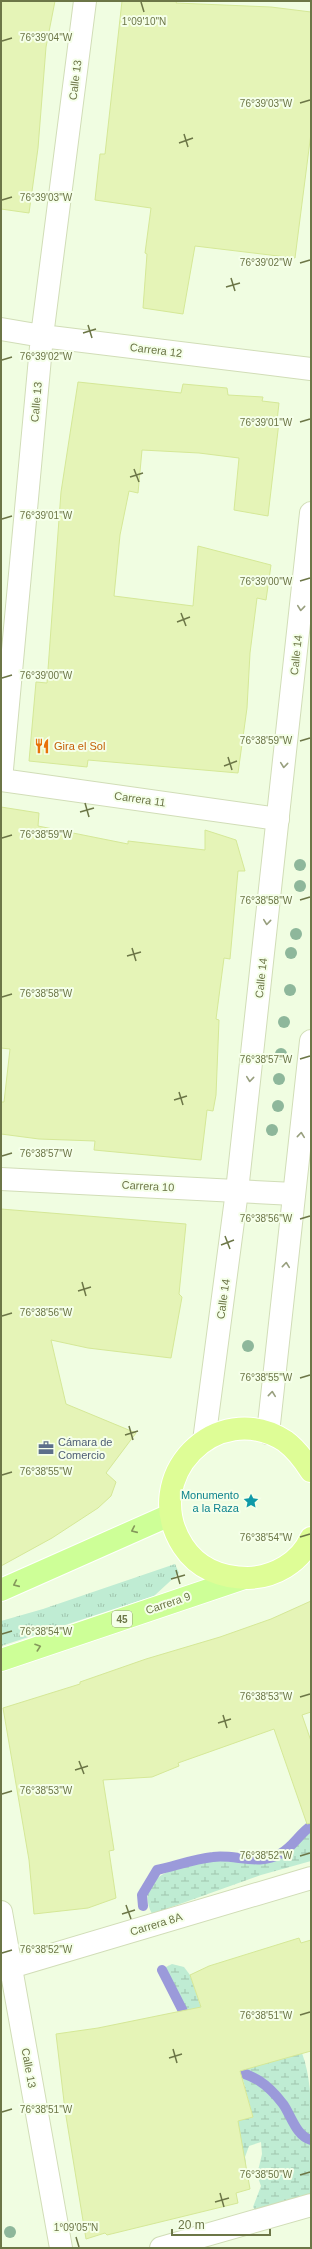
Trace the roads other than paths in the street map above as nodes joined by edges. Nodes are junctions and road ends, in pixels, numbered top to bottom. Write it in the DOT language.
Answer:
graph roads {
  1 [pos="85,1"];
  2 [pos="1,329"];
  3 [pos="42,336"];
  4 [pos="311,369"];
  5 [pos="311,513"];
  6 [pos="1,780"];
  7 [pos="278,819"];
  8 [pos="311,1041"];
  9 [pos="1,1179"];
  10 [pos="237,1191"];
  11 [pos="294,1194"];
  12 [pos="268,1433"];
  13 [pos="204,1441"];
  14 [pos="311,1471"];
  15 [pos="170,1514"];
  16 [pos="311,1538"];
  17 [pos="311,1559"];
  18 [pos="282,1569"];
  19 [pos="244,1578"];
  20 [pos="1,1590"];
  21 [pos="1,1660"];
  22 [pos="311,1878"];
  23 [pos="1,1912"];
  24 [pos="6,1969"];
  25 [pos="311,2205"];
  26 [pos="61,2248"];
  27 [pos="161,2248"];
  1 -- 3 [label="street, Calle 13"];
  2 -- 3 [label="street, Carrera 12"];
  3 -- 4 [label="street, Carrera 12"];
  3 -- 6 [label="street, Calle 13"];
  5 -- 7 [label="street, Calle 14, one-way"];
  6 -- 7 [label="street, Carrera 11"];
  7 -- 10 [label="street, Calle 14, one-way"];
  11 -- 8 [label="street, one-way"];
  9 -- 10 [label="street, Carrera 10"];
  10 -- 11 [label="street, Carrera 10"];
  10 -- 13 [label="street, Calle 14"];
  12 -- 11 [label="street, one-way"];
  12 -- 13 [label="highway"];
  12 -- 14 [label="highway"];
  13 -- 15 [label="highway"];
  15 -- 19 [label="highway"];
  15 -- 20 [label="main road, one-way"];
  16 -- 18 [label="highway"];
  17 -- 18 [label="highway"];
  18 -- 19 [label="highway"];
  21 -- 19 [label="main road, Carrera 9 / 45, one-way"];
  22 -- 24 [label="street, Carrera 8A"];
  23 -- 24 [label="street, Calle 13"];
  24 -- 26 [label="street, Calle 13"];
  25 -- 27 [label="street"];
}
